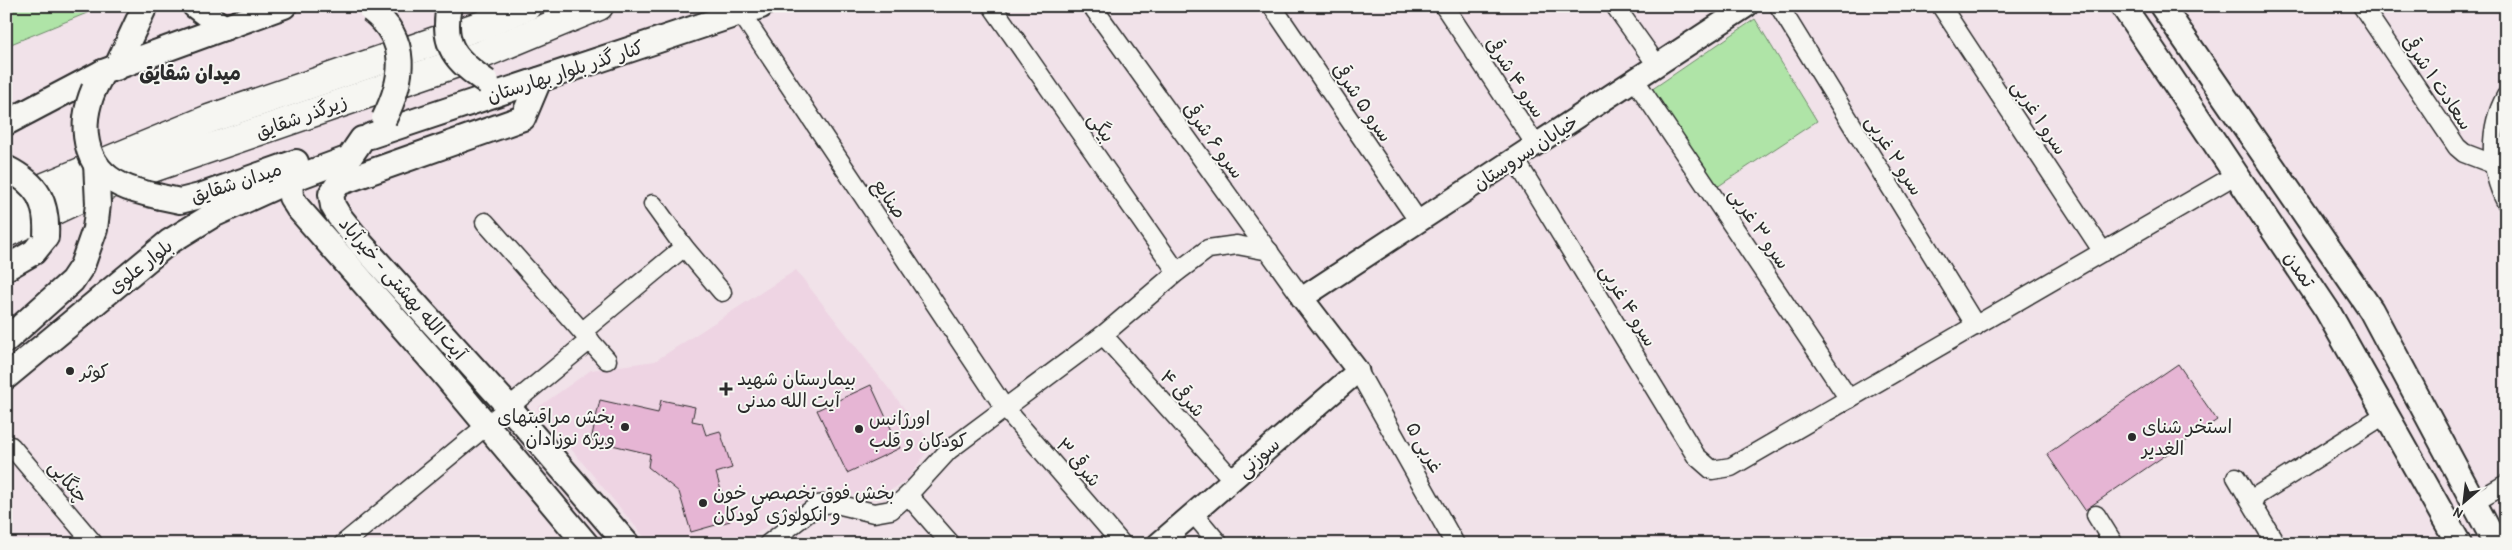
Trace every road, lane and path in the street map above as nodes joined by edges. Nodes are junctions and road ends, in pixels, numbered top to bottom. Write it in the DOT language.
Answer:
graph roads {
  1 [pos="145,6"];
  2 [pos="195,6"];
  3 [pos="284,6"];
  4 [pos="449,6"];
  5 [pos="527,6"];
  6 [pos="599,6"];
  7 [pos="992,6"];
  8 [pos="1092,6"];
  9 [pos="1272,6"];
  10 [pos="1444,6"];
  11 [pos="1615,6"];
  12 [pos="1748,6"];
  13 [pos="1779,6"];
  14 [pos="1941,6"];
  15 [pos="2123,6"];
  16 [pos="2162,6"];
  17 [pos="2362,6"];
  18 [pos="367,8"];
  19 [pos="751,10"];
  20 [pos="224,28"];
  21 [pos="1657,65"];
  22 [pos="104,76"];
  23 [pos="539,80"];
  24 [pos="1635,80"];
  25 [pos="2506,96"];
  26 [pos="6,123"];
  27 [pos="372,131"];
  28 [pos="1536,145"];
  29 [pos="1516,159"];
  30 [pos="96,163"];
  31 [pos="2493,164"];
  32 [pos="6,168"];
  33 [pos="2237,174"];
  34 [pos="290,180"];
  35 [pos="2506,202"];
  36 [pos="6,203"];
  37 [pos="653,204"];
  38 [pos="485,222"];
  39 [pos="1419,222"];
  40 [pos="46,226"];
  41 [pos="6,233"];
  42 [pos="684,247"];
  43 [pos="1268,251"];
  44 [pos="2102,252"];
  45 [pos="6,268"];
  46 [pos="1177,272"];
  47 [pos="722,292"];
  48 [pos="1302,298"];
  49 [pos="1976,326"];
  50 [pos="587,335"];
  51 [pos="1103,335"];
  52 [pos="6,340"];
  53 [pos="607,360"];
  54 [pos="1358,371"];
  55 [pos="6,378"];
  56 [pos="1849,399"];
  57 [pos="508,406"];
  58 [pos="1004,407"];
  59 [pos="2386,414"];
  60 [pos="486,424"];
  61 [pos="11,446"];
  62 [pos="2236,477"];
  63 [pos="1232,479"];
  64 [pos="2506,484"];
  65 [pos="908,495"];
  66 [pos="2250,500"];
  67 [pos="2473,503"];
  68 [pos="1193,513"];
  69 [pos="2096,515"];
  70 [pos="769,543"];
  71 [pos="94,544"];
  72 [pos="343,544"];
  73 [pos="586,544"];
  74 [pos="627,544"];
  75 [pos="951,544"];
  76 [pos="1122,544"];
  77 [pos="1158,544"];
  78 [pos="1219,544"];
  79 [pos="1455,544"];
  80 [pos="2114,544"];
  81 [pos="2276,544"];
  82 [pos="2458,544"];
  83 [pos="2496,544"];
  1 -- 22 [label="main road, میدان شقایق"];
  2 -- 20 [label="main road"];
  3 -- 20 [label="main road"];
  4 -- 23 [label="main road, bridge"];
  5 -- 36 [label="main road, زیرگذر شقایق"];
  6 -- 40 [label="main road, زیرگذر شقایق"];
  7 -- 46 [label="street, بیگی"];
  8 -- 43 [label="street, سرو ۶ شرقی"];
  9 -- 39 [label="street, سرو ۵ شرقی"];
  10 -- 28 [label="street, سرو ۴ شرقی"];
  11 -- 21 [label="street"];
  12 -- 21 [label="street, خیابان سروستان"];
  13 -- 49 [label="street, سرو ۲ غربی"];
  14 -- 44 [label="street, سرو ۱ غربی"];
  15 -- 33 [label="main road, تمدن"];
  16 -- 67 [label="main road, تمدن"];
  17 -- 31 [label="street, سعادت ۱ شرقی"];
  18 -- 27 [label="main road, bridge"];
  19 -- 23 [label="main road, کنار گذر بلوار بهارستان"];
  19 -- 58 [label="street, صنایع"];
  20 -- 22 [label="main road"];
  21 -- 24 [label="street, خیابان سروستان"];
  22 -- 26 [label="main road"];
  22 -- 30 [label="main road, میدان شقایق, bridge"];
  23 -- 27 [label="main road, کنار گذر بلوار بهارستان"];
  23 -- 57 [label="main road, آیت الله بهشتی - خیرآباد"];
  24 -- 28 [label="street, خیابان سروستان"];
  24 -- 56 [label="street, سرو ۳ غربی"];
  25 -- 31 [label="street"];
  27 -- 30 [label="main road, میدان شقایق, bridge"];
  27 -- 34 [label="main road, بلوار علوی"];
  28 -- 29 [label="street, خیابان سروستان"];
  29 -- 39 [label="street, خیابان سروستان"];
  29 -- 56 [label="street, سرو ۴ غربی"];
  30 -- 52 [label="main road, بلوار علوی, bridge"];
  31 -- 35 [label="street"];
  32 -- 40 [label="main road, bridge"];
  33 -- 44 [label="street"];
  33 -- 59 [label="main road, تمدن"];
  34 -- 55 [label="main road, بلوار علوی"];
  34 -- 60 [label="main road, آیت الله بهشتی - خیرآباد"];
  37 -- 42 [label="street"];
  38 -- 50 [label="street"];
  39 -- 48 [label="street, خیابان سروستان"];
  40 -- 41 [label="main road, زیرگذر شقایق"];
  40 -- 45 [label="main road"];
  42 -- 47 [label="street"];
  42 -- 50 [label="street"];
  43 -- 46 [label="street"];
  43 -- 48 [label="street, سرو ۶ شرقی"];
  44 -- 49 [label="street"];
  46 -- 51 [label="street"];
  48 -- 54 [label="street"];
  49 -- 56 [label="street"];
  50 -- 53 [label="street"];
  50 -- 57 [label="street"];
  51 -- 58 [label="street"];
  51 -- 63 [label="street, شرقی ۴"];
  54 -- 63 [label="street, سوزنی"];
  54 -- 79 [label="street, غربی ۵"];
  57 -- 60 [label="street"];
  57 -- 74 [label="main road, آیت الله بهشتی - خیرآباد"];
  58 -- 65 [label="street"];
  58 -- 76 [label="street, شرقی ۳"];
  59 -- 66 [label="street"];
  59 -- 82 [label="main road, تمدن"];
  60 -- 72 [label="street"];
  60 -- 73 [label="main road, آیت الله بهشتی - خیرآباد"];
  61 -- 71 [label="street, چنگایی"];
  62 -- 66 [label="street"];
  63 -- 68 [label="street, سوزنی"];
  64 -- 67 [label="street"];
  65 -- 70 [label="street"];
  65 -- 75 [label="street"];
  66 -- 81 [label="street"];
  67 -- 83 [label="main road, تمدن"];
  68 -- 77 [label="street, سوزنی"];
  68 -- 78 [label="street"];
  69 -- 80 [label="street"];
}
